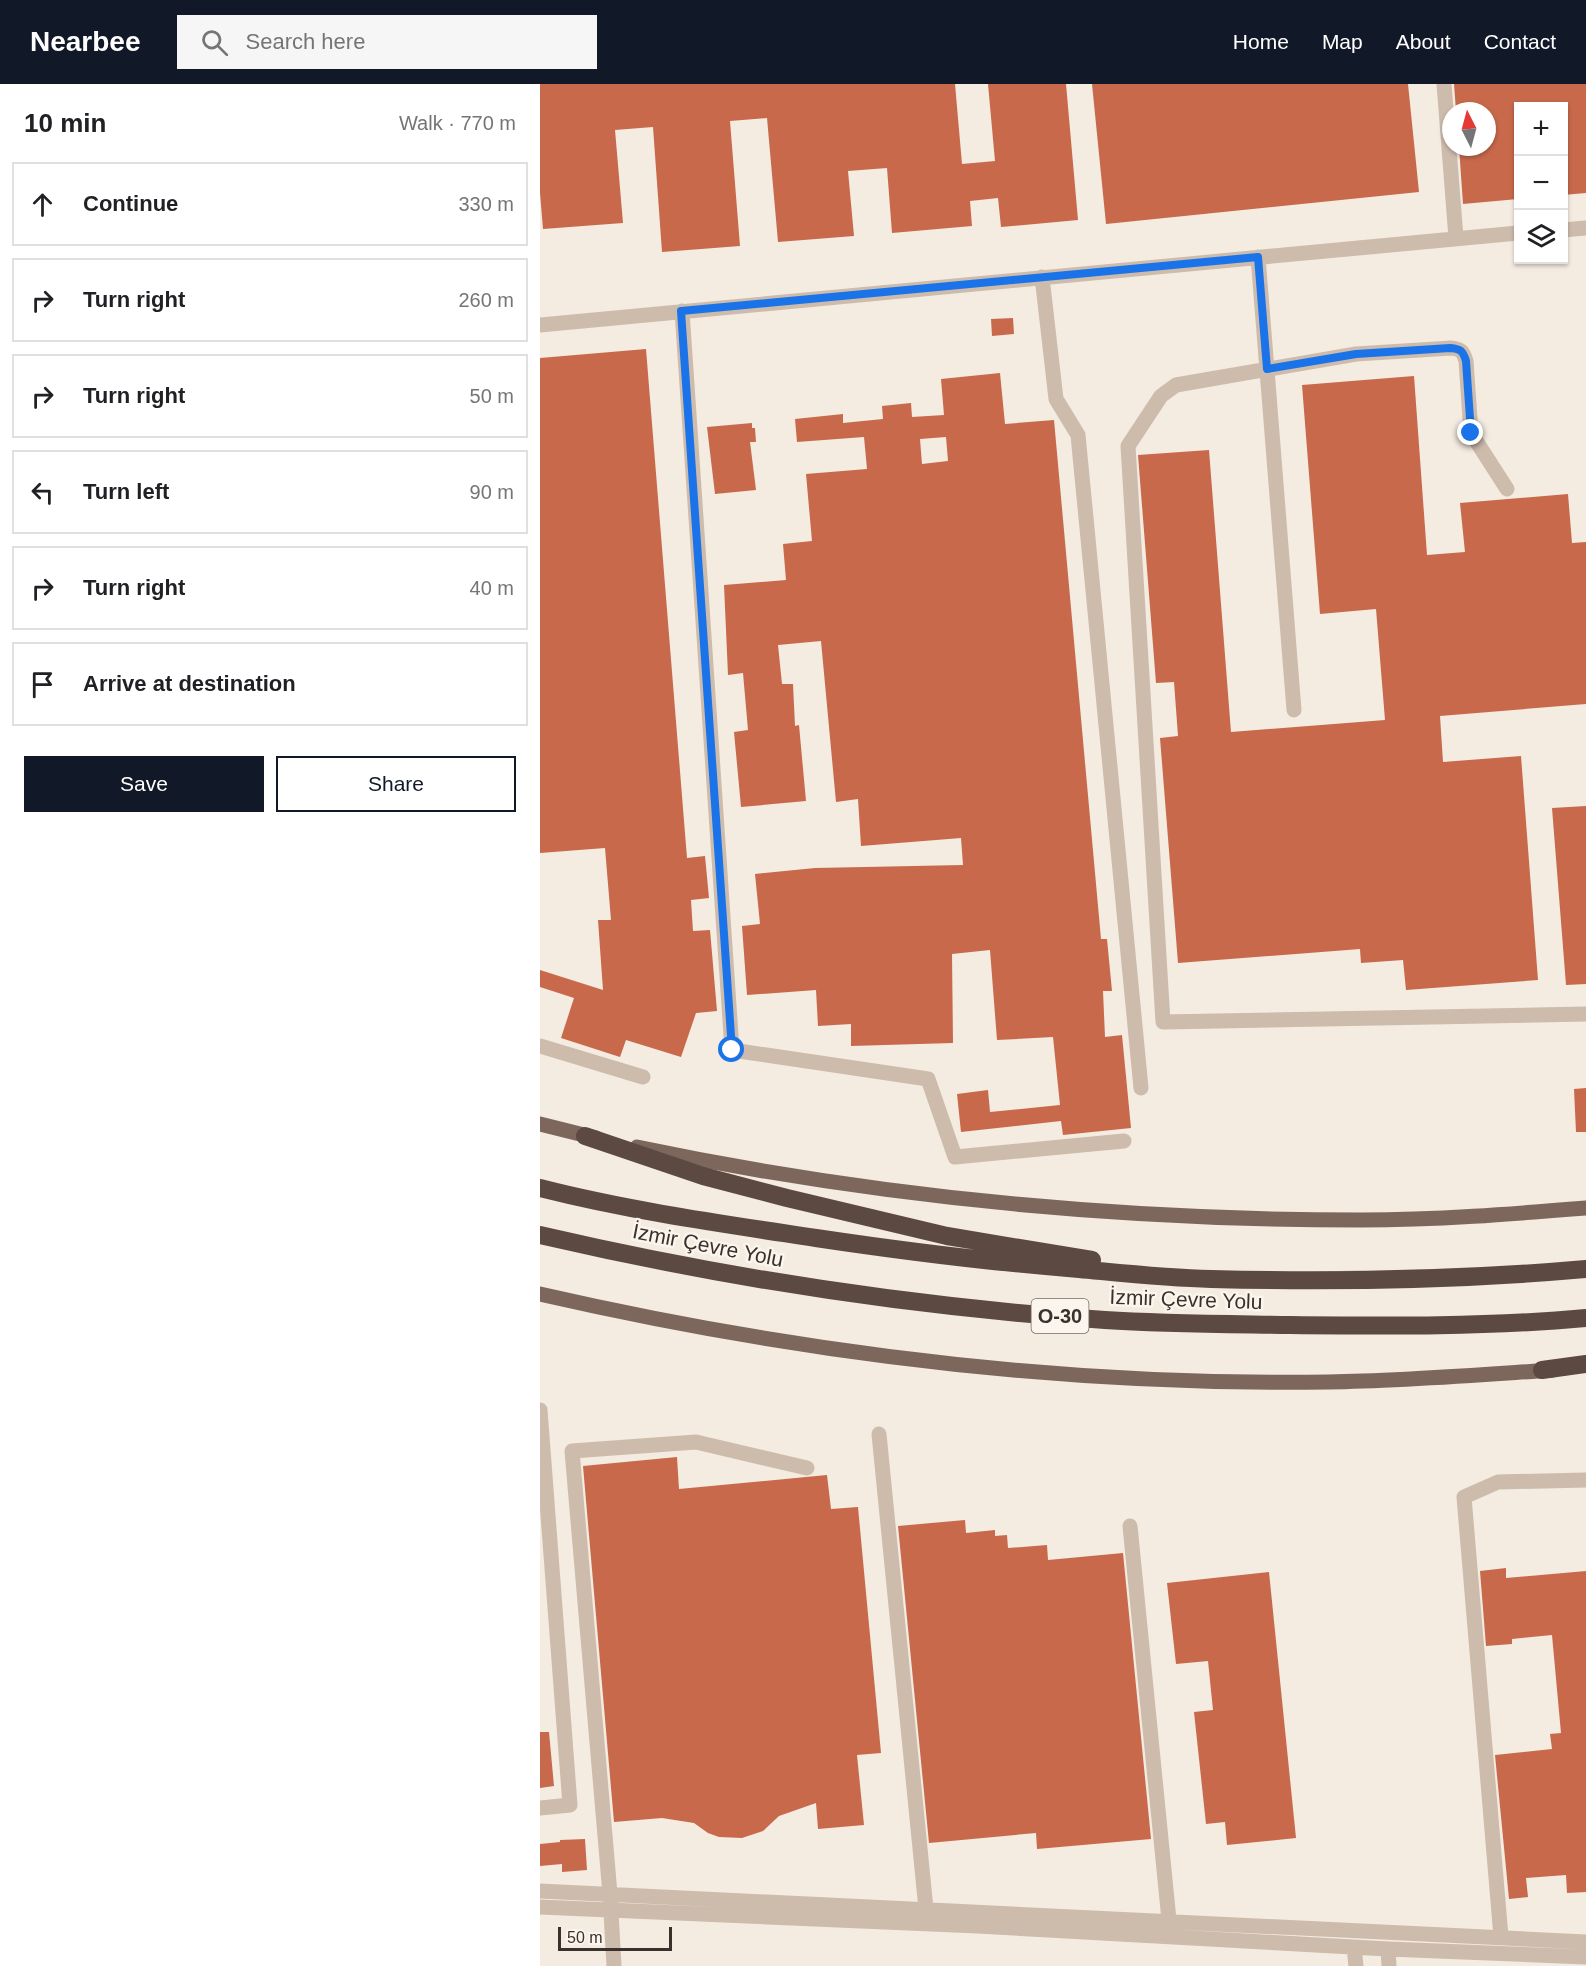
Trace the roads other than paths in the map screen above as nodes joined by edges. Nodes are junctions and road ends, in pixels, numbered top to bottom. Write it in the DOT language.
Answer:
graph roads {
  1 [pos="1444,84"];
  2 [pos="1586,228"];
  3 [pos="1568,230"];
  4 [pos="1514,233"];
  5 [pos="1456,238"];
  6 [pos="1258,257"];
  7 [pos="1042,277"];
  8 [pos="681,311"];
  9 [pos="540,325"];
  10 [pos="1267,369"];
  11 [pos="1507,489"];
  12 [pos="1293,710"];
  13 [pos="1586,1014"];
  14 [pos="540,1046"];
  15 [pos="643,1077"];
  16 [pos="1141,1088"];
  17 [pos="540,1125"];
  18 [pos="585,1136"];
  19 [pos="1124,1141"];
  20 [pos="540,1188"];
  21 [pos="1586,1208"];
  22 [pos="540,1235"];
  23 [pos="1586,1269"];
  24 [pos="1209,1279"];
  25 [pos="540,1293"];
  26 [pos="1586,1318"];
  27 [pos="1586,1366"];
  28 [pos="1542,1370"];
  29 [pos="540,1410"];
  30 [pos="879,1434"];
  31 [pos="807,1468"];
  32 [pos="1586,1480"];
  33 [pos="1130,1526"];
  34 [pos="540,1808"];
  35 [pos="540,1891"];
  36 [pos="610,1894"];
  37 [pos="540,1907"];
  38 [pos="926,1909"];
  39 [pos="611,1911"];
  40 [pos="1169,1920"];
  41 [pos="1501,1937"];
  42 [pos="1586,1942"];
  43 [pos="1354,1947"];
  44 [pos="1388,1949"];
  45 [pos="1586,1957"];
  46 [pos="614,1966"];
  47 [pos="1356,1966"];
  48 [pos="1389,1966"];
  1 -- 5 [label="street"];
  2 -- 3 [label="street"];
  4 -- 5 [label="street"];
  5 -- 6 [label="street"];
  6 -- 7 [label="street"];
  6 -- 10 [label="street"];
  7 -- 8 [label="street"];
  7 -- 16 [label="street"];
  8 -- 9 [label="street"];
  8 -- 19 [label="street"];
  10 -- 11 [label="street"];
  10 -- 12 [label="street"];
  10 -- 13 [label="street"];
  14 -- 15 [label="street"];
  17 -- 18 [label="main road"];
  18 -- 21 [label="main road"];
  18 -- 24 [label="highway"];
  20 -- 24 [label="highway, İzmir Çevre Yolu / O-30"];
  22 -- 26 [label="highway, İzmir Çevre Yolu / O-30"];
  23 -- 24 [label="highway, İzmir Çevre Yolu / O-30"];
  25 -- 28 [label="main road"];
  27 -- 28 [label="highway"];
  29 -- 34 [label="street"];
  30 -- 38 [label="street"];
  31 -- 36 [label="street"];
  32 -- 41 [label="street"];
  33 -- 40 [label="street"];
  35 -- 36 [label="street"];
  36 -- 38 [label="street"];
  36 -- 39 [label="street"];
  37 -- 39 [label="street"];
  38 -- 40 [label="street"];
  39 -- 43 [label="street"];
  39 -- 46 [label="street"];
  40 -- 41 [label="street"];
  41 -- 42 [label="street"];
  43 -- 44 [label="street"];
  43 -- 47 [label="street"];
  44 -- 45 [label="street"];
  44 -- 48 [label="street"];
}
